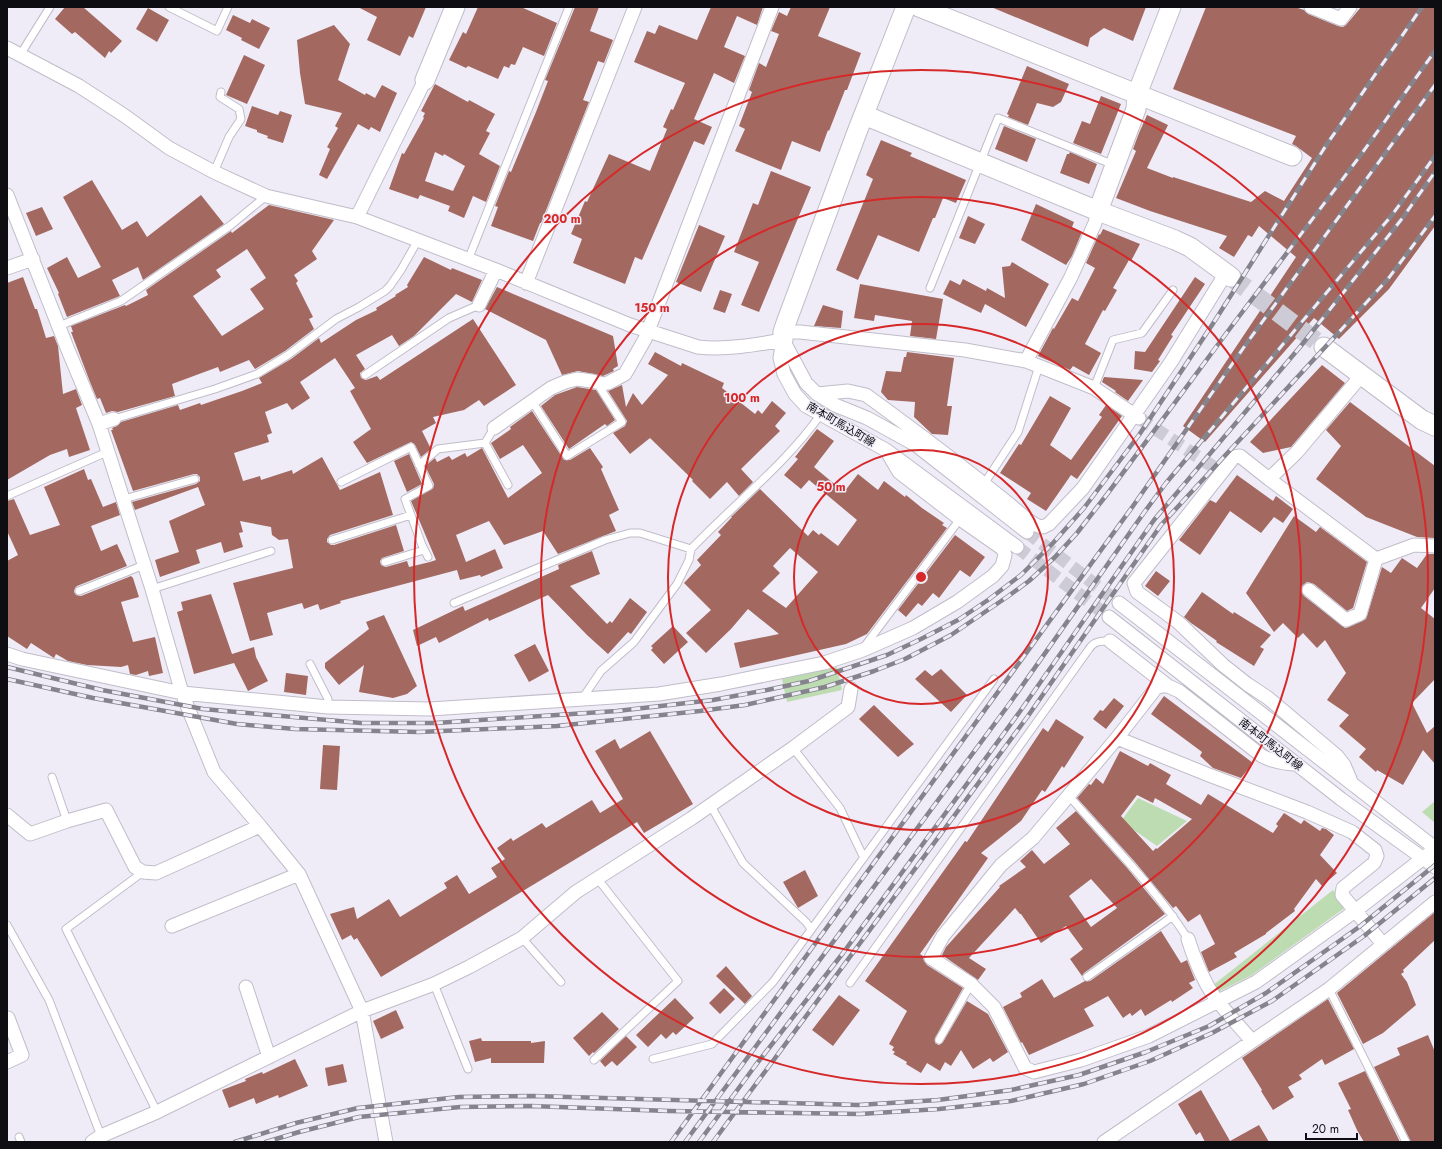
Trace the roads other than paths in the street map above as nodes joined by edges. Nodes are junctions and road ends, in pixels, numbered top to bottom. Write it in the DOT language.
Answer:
graph roads {
  1 [pos="50,7"];
  2 [pos="169,7"];
  3 [pos="228,7"];
  4 [pos="455,7"];
  5 [pos="569,7"];
  6 [pos="635,7"];
  7 [pos="772,7"];
  8 [pos="906,7"];
  9 [pos="920,7"];
  10 [pos="1171,7"];
  11 [pos="1311,7"];
  12 [pos="1350,7"];
  13 [pos="7,48"];
  14 [pos="20,55"];
  15 [pos="426,80"];
  16 [pos="220,92"];
  17 [pos="1138,94"];
  18 [pos="864,115"];
  19 [pos="1292,156"];
  20 [pos="980,162"];
  21 [pos="1115,165"];
  22 [pos="214,172"];
  23 [pos="7,195"];
  24 [pos="266,196"];
  25 [pos="1098,211"];
  26 [pos="357,217"];
  27 [pos="418,240"];
  28 [pos="33,259"];
  29 [pos="468,260"];
  30 [pos="7,268"];
  31 [pos="496,270"];
  32 [pos="1229,275"];
  33 [pos="526,283"];
  34 [pos="930,288"];
  35 [pos="1172,290"];
  36 [pos="479,305"];
  37 [pos="59,326"];
  38 [pos="648,330"];
  39 [pos="783,336"];
  40 [pos="1324,347"];
  41 [pos="1026,361"];
  42 [pos="1039,366"];
  43 [pos="365,375"];
  44 [pos="1361,376"];
  45 [pos="596,382"];
  46 [pos="1094,388"];
  47 [pos="817,394"];
  48 [pos="532,401"];
  49 [pos="821,414"];
  50 [pos="1137,416"];
  51 [pos="114,419"];
  52 [pos="99,424"];
  53 [pos="1435,426"];
  54 [pos="494,428"];
  55 [pos="485,443"];
  56 [pos="886,450"];
  57 [pos="107,452"];
  58 [pos="419,465"];
  59 [pos="195,479"];
  60 [pos="1269,480"];
  61 [pos="341,482"];
  62 [pos="984,484"];
  63 [pos="508,485"];
  64 [pos="7,496"];
  65 [pos="124,499"];
  66 [pos="411,515"];
  67 [pos="960,519"];
  68 [pos="1027,532"];
  69 [pos="332,540"];
  70 [pos="1435,546"];
  71 [pos="1017,547"];
  72 [pos="691,549"];
  73 [pos="424,550"];
  74 [pos="271,551"];
  75 [pos="428,557"];
  76 [pos="1376,559"];
  77 [pos="385,562"];
  78 [pos="144,565"];
  79 [pos="152,589"];
  80 [pos="1309,590"];
  81 [pos="80,591"];
  82 [pos="454,603"];
  83 [pos="1119,603"];
  84 [pos="1109,616"];
  85 [pos="1110,642"];
  86 [pos="863,650"];
  87 [pos="7,654"];
  88 [pos="310,664"];
  89 [pos="994,679"];
  90 [pos="1168,686"];
  91 [pos="851,689"];
  92 [pos="182,693"];
  93 [pos="582,699"];
  94 [pos="328,707"];
  95 [pos="1117,738"];
  96 [pos="793,748"];
  97 [pos="1297,764"];
  98 [pos="52,777"];
  99 [pos="1352,784"];
  100 [pos="1069,796"];
  101 [pos="711,806"];
  102 [pos="7,815"];
  103 [pos="67,821"];
  104 [pos="260,826"];
  105 [pos="1435,848"];
  106 [pos="863,856"];
  107 [pos="1424,858"];
  108 [pos="1435,867"];
  109 [pos="143,872"];
  110 [pos="299,874"];
  111 [pos="597,878"];
  112 [pos="1435,902"];
  113 [pos="1355,911"];
  114 [pos="1173,916"];
  115 [pos="7,924"];
  116 [pos="172,926"];
  117 [pos="811,929"];
  118 [pos="522,938"];
  119 [pos="1188,939"];
  120 [pos="1383,944"];
  121 [pos="1087,977"];
  122 [pos="560,982"];
  123 [pos="850,983"];
  124 [pos="434,984"];
  125 [pos="971,984"];
  126 [pos="246,987"];
  127 [pos="1329,989"];
  128 [pos="1218,1001"];
  129 [pos="362,1011"];
  130 [pos="8,1018"];
  131 [pos="940,1040"];
  132 [pos="1252,1041"];
  133 [pos="269,1057"];
  134 [pos="653,1059"];
  135 [pos="594,1060"];
  136 [pos="7,1062"];
  137 [pos="468,1068"];
  138 [pos="157,1112"];
  139 [pos="97,1139"];
  140 [pos="386,1142"];
  141 [pos="1104,1142"];
  142 [pos="1406,1142"];
  1 -- 14 [label="lane"];
  2 -- 3 [label="lane"];
  4 -- 15 [label="street"];
  5 -- 29 [label="lane"];
  6 -- 33 [label="street"];
  7 -- 38 [label="street"];
  8 -- 18 [label="street"];
  9 -- 17 [label="street"];
  10 -- 17 [label="street"];
  11 -- 12 [label="street"];
  13 -- 14 [label="street"];
  14 -- 22 [label="street"];
  15 -- 26 [label="street"];
  16 -- 22 [label="lane"];
  17 -- 19 [label="street"];
  17 -- 21 [label="street"];
  18 -- 20 [label="street"];
  18 -- 39 [label="street"];
  20 -- 21 [label="lane"];
  20 -- 25 [label="street"];
  20 -- 34 [label="lane"];
  21 -- 25 [label="street"];
  22 -- 24 [label="street"];
  23 -- 28 [label="street"];
  24 -- 26 [label="street"];
  24 -- 37 [label="lane"];
  25 -- 32 [label="street"];
  25 -- 41 [label="street"];
  26 -- 27 [label="street"];
  27 -- 29 [label="street"];
  27 -- 51 [label="lane"];
  28 -- 30 [label="street"];
  28 -- 37 [label="street"];
  29 -- 31 [label="street"];
  31 -- 33 [label="street"];
  31 -- 36 [label="street"];
  32 -- 50 [label="street"];
  33 -- 38 [label="street"];
  35 -- 46 [label="lane"];
  36 -- 43 [label="lane"];
  37 -- 52 [label="street"];
  38 -- 39 [label="street"];
  38 -- 45 [label="street"];
  39 -- 41 [label="street"];
  39 -- 47 [label="street, 南本町馬込町線"];
  39 -- 49 [label="street, 南本町馬込町線"];
  40 -- 44 [label="street"];
  41 -- 42 [label="street"];
  42 -- 46 [label="street"];
  42 -- 62 [label="lane"];
  44 -- 53 [label="street"];
  44 -- 60 [label="street"];
  45 -- 48 [label="street"];
  45 -- 48 [label="lane"];
  46 -- 50 [label="street"];
  47 -- 62 [label="street"];
  47 -- 68 [label="street, 南本町馬込町線"];
  48 -- 54 [label="street"];
  49 -- 56 [label="street, 南本町馬込町線"];
  49 -- 72 [label="lane"];
  50 -- 62 [label="street"];
  51 -- 52 [label="street"];
  52 -- 57 [label="street"];
  54 -- 55 [label="lane"];
  55 -- 58 [label="lane"];
  55 -- 63 [label="lane"];
  56 -- 67 [label="street"];
  56 -- 71 [label="street, 南本町馬込町線"];
  57 -- 64 [label="lane"];
  57 -- 65 [label="street"];
  58 -- 61 [label="lane"];
  58 -- 66 [label="lane"];
  59 -- 65 [label="lane"];
  60 -- 76 [label="street"];
  60 -- 99 [label="street"];
  65 -- 78 [label="street"];
  66 -- 69 [label="lane"];
  66 -- 73 [label="lane"];
  67 -- 86 [label="lane"];
  67 -- 86 [label="street"];
  70 -- 76 [label="street"];
  72 -- 82 [label="lane"];
  72 -- 93 [label="lane"];
  73 -- 75 [label="lane"];
  73 -- 77 [label="lane"];
  74 -- 79 [label="lane"];
  76 -- 80 [label="street"];
  78 -- 79 [label="street"];
  78 -- 81 [label="lane"];
  79 -- 92 [label="street"];
  83 -- 99 [label="street, 南本町馬込町線"];
  84 -- 97 [label="street, 南本町馬込町線"];
  85 -- 90 [label="street"];
  85 -- 123 [label="lane"];
  86 -- 93 [label="street"];
  87 -- 92 [label="street"];
  88 -- 94 [label="lane"];
  89 -- 106 [label="lane"];
  90 -- 95 [label="street"];
  90 -- 97 [label="street"];
  91 -- 96 [label="street"];
  92 -- 94 [label="street"];
  92 -- 104 [label="street"];
  93 -- 94 [label="street"];
  95 -- 100 [label="street"];
  95 -- 113 [label="street"];
  96 -- 101 [label="street"];
  96 -- 106 [label="lane"];
  97 -- 107 [label="street, 南本町馬込町線"];
  98 -- 103 [label="lane"];
  99 -- 105 [label="street, 南本町馬込町線"];
  100 -- 114 [label="lane"];
  100 -- 125 [label="street"];
  101 -- 111 [label="street"];
  101 -- 117 [label="lane"];
  102 -- 103 [label="street"];
  103 -- 109 [label="street"];
  104 -- 109 [label="street"];
  104 -- 110 [label="street"];
  105 -- 107 [label="street"];
  106 -- 117 [label="lane"];
  107 -- 108 [label="street, 南本町馬込町線"];
  107 -- 113 [label="street"];
  109 -- 138 [label="lane"];
  110 -- 116 [label="street"];
  110 -- 129 [label="street"];
  111 -- 118 [label="street"];
  111 -- 135 [label="lane"];
  112 -- 120 [label="street"];
  113 -- 120 [label="street"];
  113 -- 128 [label="street"];
  114 -- 119 [label="lane"];
  114 -- 121 [label="lane"];
  115 -- 139 [label="lane"];
  117 -- 134 [label="lane"];
  118 -- 122 [label="lane"];
  118 -- 124 [label="street"];
  119 -- 128 [label="street"];
  120 -- 127 [label="street"];
  124 -- 129 [label="street"];
  124 -- 137 [label="lane"];
  125 -- 128 [label="street"];
  125 -- 131 [label="lane"];
  126 -- 133 [label="street"];
  127 -- 132 [label="street"];
  127 -- 142 [label="lane"];
  128 -- 132 [label="street"];
  129 -- 133 [label="street"];
  129 -- 140 [label="street"];
  130 -- 136 [label="street"];
  132 -- 141 [label="street"];
  133 -- 138 [label="street"];
  138 -- 139 [label="street"];
}
